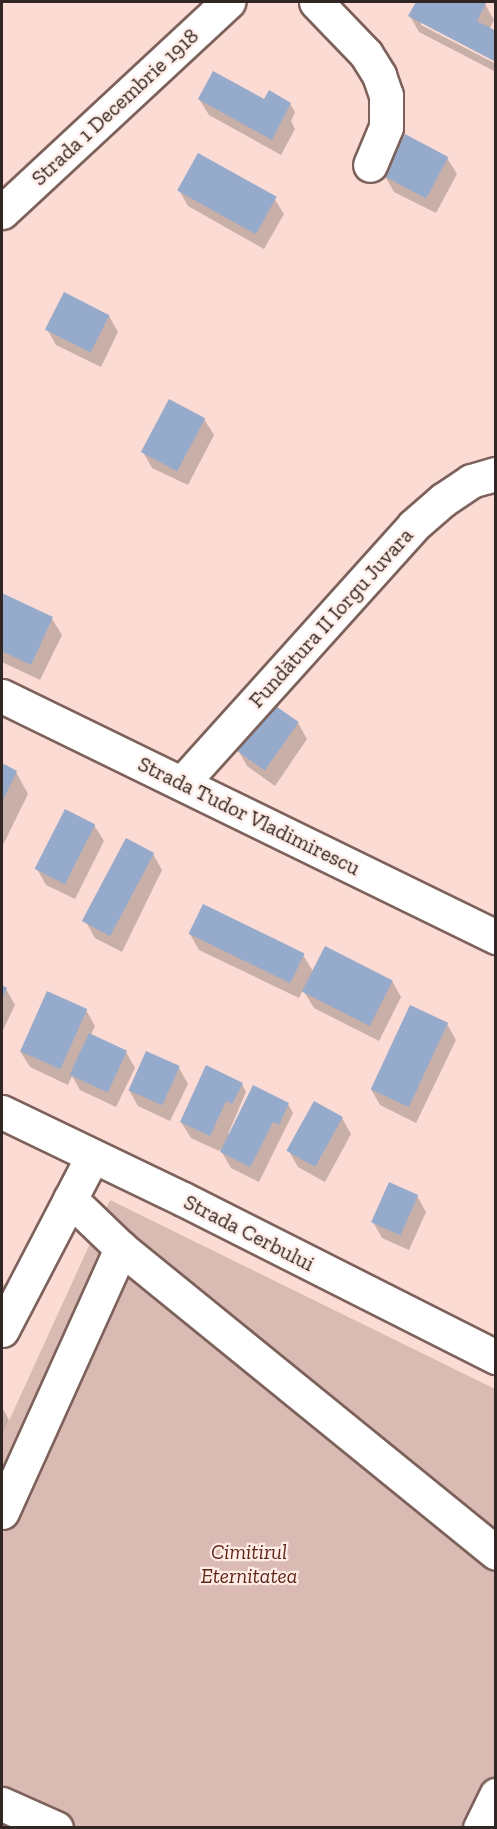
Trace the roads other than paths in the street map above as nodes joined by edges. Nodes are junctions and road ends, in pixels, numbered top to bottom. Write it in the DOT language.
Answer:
graph roads {
  1 [pos="228,2"];
  2 [pos="316,2"];
  3 [pos="370,165"];
  4 [pos="2,212"];
  5 [pos="495,474"];
  6 [pos="2,696"];
  7 [pos="182,783"];
  8 [pos="495,937"];
  9 [pos="2,1112"];
  10 [pos="92,1157"];
  11 [pos="70,1199"];
  12 [pos="121,1248"];
  13 [pos="2,1330"];
  14 [pos="495,1357"];
  15 [pos="2,1512"];
  16 [pos="495,1552"];
  17 [pos="495,1795"];
  18 [pos="2,1804"];
  19 [pos="56,1827"];
  20 [pos="480,1827"];
  1 -- 4 [label="street, Strada 1 Decembrie 1918"];
  2 -- 3 [label="street"];
  5 -- 7 [label="street, Fundătura II Iorgu Juvara"];
  6 -- 7 [label="street, Strada Tudor Vladimirescu"];
  7 -- 8 [label="street, Strada Tudor Vladimirescu"];
  9 -- 10 [label="street, Strada Cerbului"];
  10 -- 11 [label="street"];
  10 -- 14 [label="street, Strada Cerbului"];
  11 -- 12 [label="street"];
  11 -- 13 [label="street"];
  12 -- 15 [label="street"];
  12 -- 16 [label="street"];
  17 -- 20 [label="street"];
  18 -- 19 [label="street"];
}
